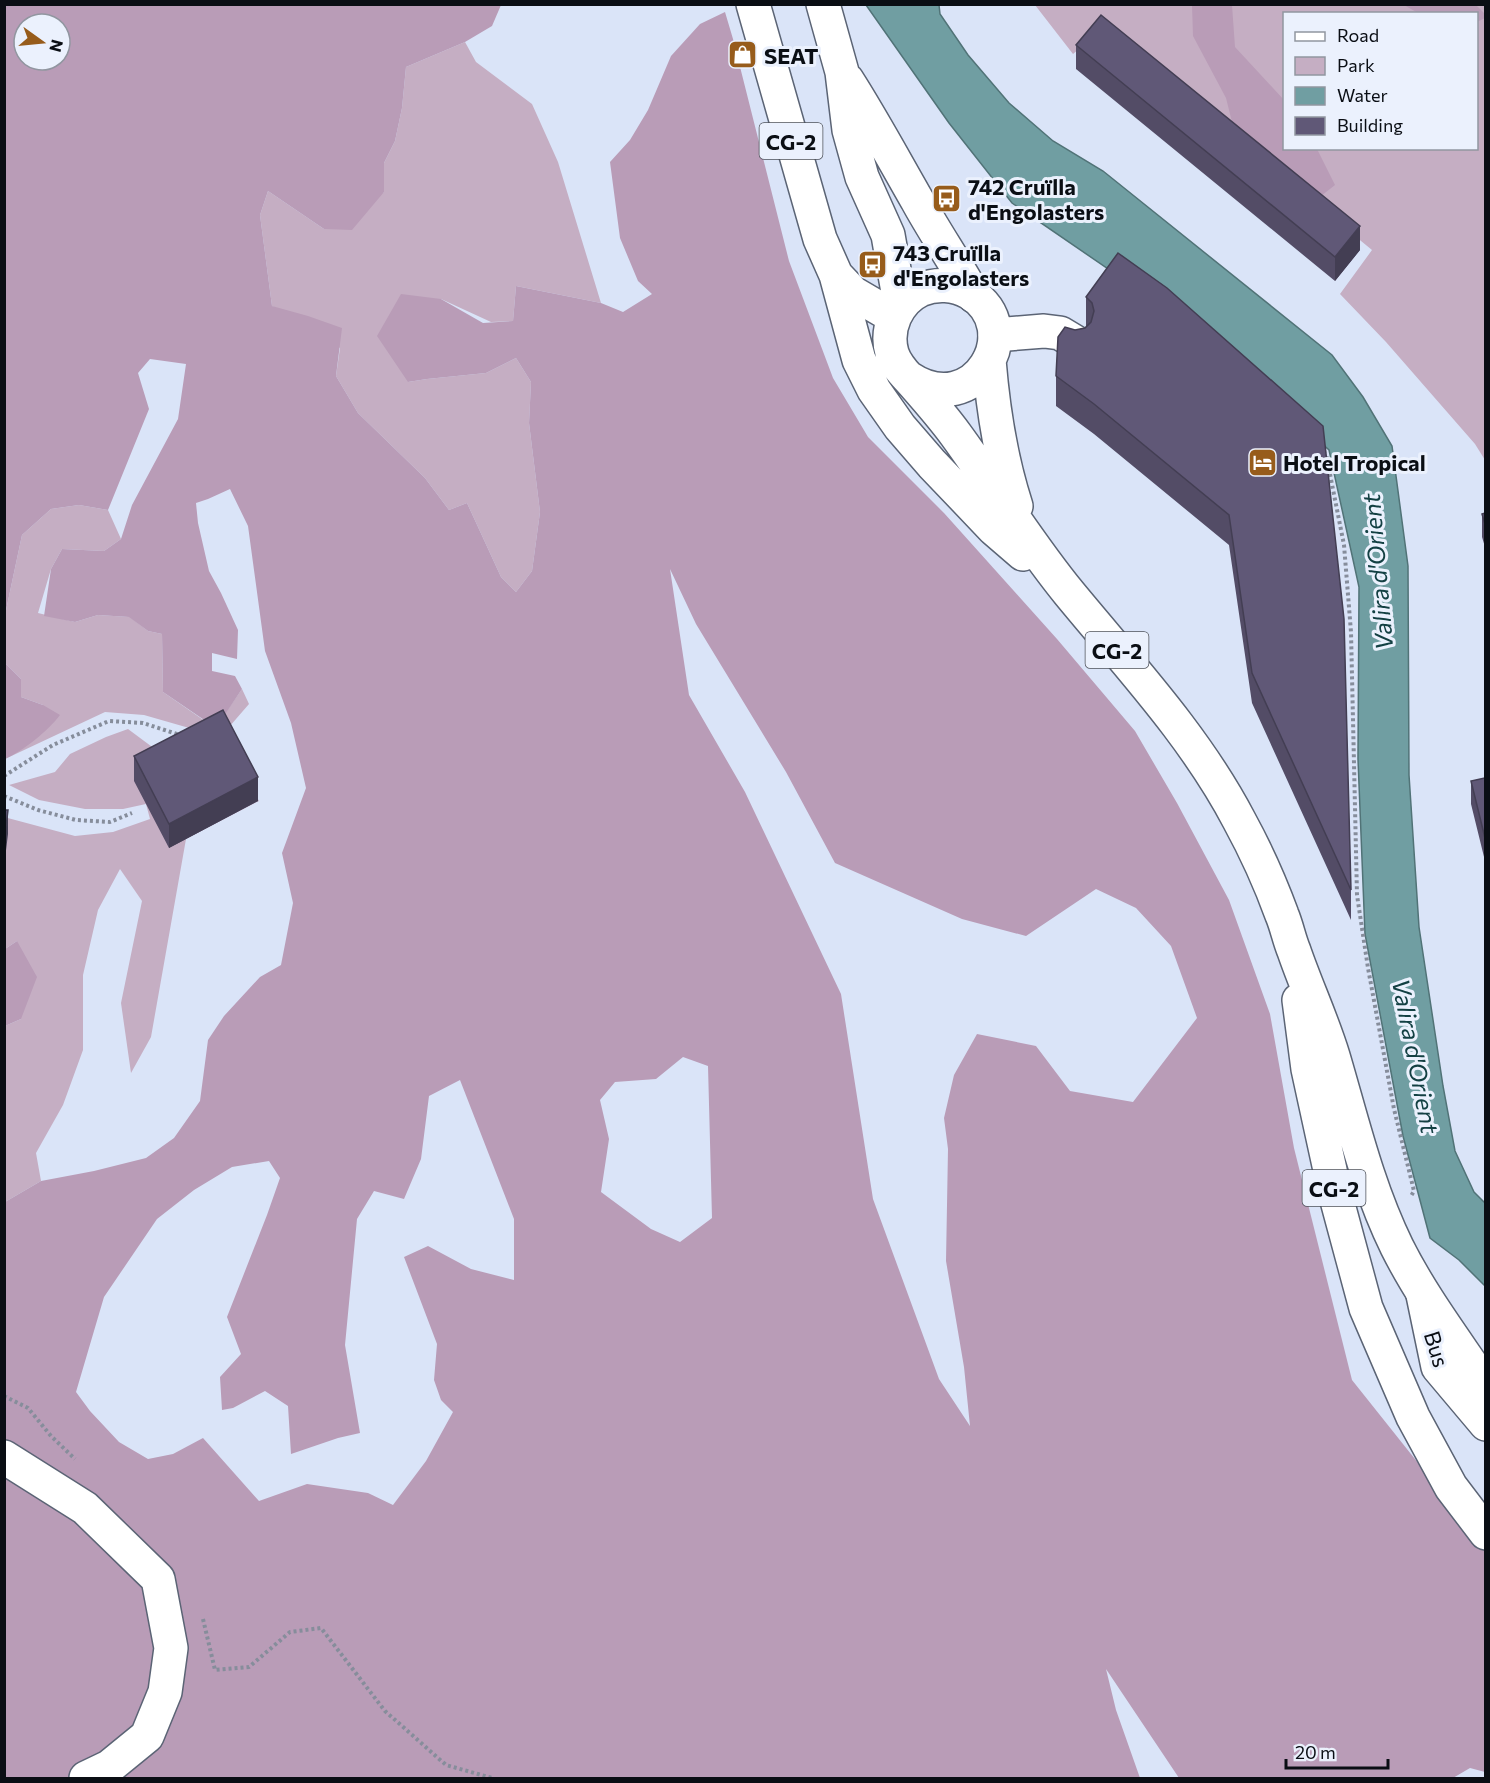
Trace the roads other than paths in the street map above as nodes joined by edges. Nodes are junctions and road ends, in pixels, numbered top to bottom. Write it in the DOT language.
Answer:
graph roads {
  1 [pos="753,4"];
  2 [pos="822,4"];
  3 [pos="842,72"];
  4 [pos="836,275"];
  5 [pos="974,296"];
  6 [pos="896,313"];
  7 [pos="847,316"];
  8 [pos="1075,342"];
  9 [pos="992,348"];
  10 [pos="903,371"];
  11 [pos="1025,535"];
  12 [pos="1066,590"];
  13 [pos="1293,948"];
  14 [pos="1423,1295"];
  15 [pos="1485,1381"];
  16 [pos="1485,1424"];
  17 [pos="4,1457"];
  18 [pos="1485,1533"];
  19 [pos="86,1779"];
  1 -- 4 [label="main road, CG-2"];
  2 -- 3 [label="main road"];
  3 -- 5 [label="main road"];
  3 -- 6 [label="main road"];
  4 -- 6 [label="main road, CG-2"];
  4 -- 7 [label="main road, CG-2"];
  5 -- 6 [label="main road"];
  5 -- 9 [label="main road, CG-2"];
  6 -- 10 [label="main road, CG-2"];
  7 -- 10 [label="main road, CG-2"];
  7 -- 12 [label="main road"];
  8 -- 9 [label="main road"];
  9 -- 10 [label="main road, CG-2"];
  9 -- 11 [label="main road, CG-2"];
  10 -- 11 [label="main road, CG-2"];
  11 -- 12 [label="main road, CG-2"];
  12 -- 13 [label="main road, CG-2"];
  13 -- 14 [label="main road, CG-2"];
  13 -- 18 [label="main road, CG-2"];
  14 -- 15 [label="main road, CG-2"];
  14 -- 16 [label="main road, Bus"];
  17 -- 19 [label="main road"];
}
